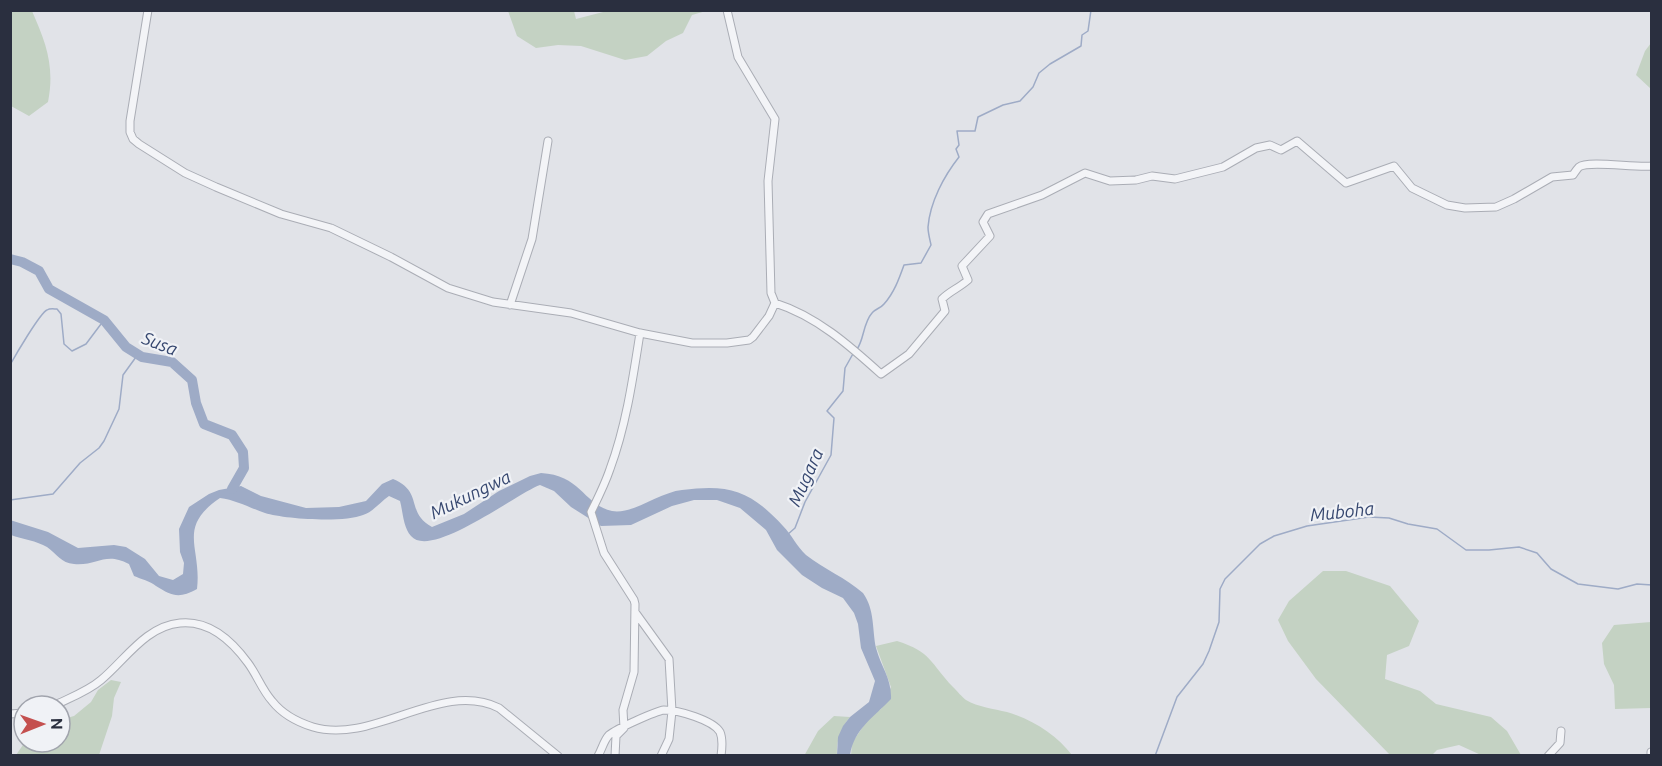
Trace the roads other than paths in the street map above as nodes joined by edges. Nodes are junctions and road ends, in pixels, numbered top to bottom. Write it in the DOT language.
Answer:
graph roads {
  1 [pos="148,10"];
  2 [pos="727,10"];
  3 [pos="548,141"];
  4 [pos="1652,166"];
  5 [pos="775,303"];
  6 [pos="510,304"];
  7 [pos="640,333"];
  8 [pos="635,612"];
  9 [pos="72,697"];
  10 [pos="672,711"];
  11 [pos="624,728"];
  12 [pos="1561,731"];
  13 [pos="558,756"];
  14 [pos="598,756"];
  15 [pos="615,756"];
  16 [pos="661,756"];
  17 [pos="722,756"];
  18 [pos="1548,756"];
  1 -- 6 [label="street"];
  2 -- 5 [label="street"];
  3 -- 6 [label="street"];
  4 -- 5 [label="street"];
  5 -- 7 [label="street"];
  6 -- 7 [label="street"];
  7 -- 8 [label="street"];
  8 -- 10 [label="street"];
  8 -- 11 [label="street"];
  9 -- 13 [label="street"];
  10 -- 11 [label="street"];
  10 -- 16 [label="street"];
  10 -- 17 [label="street"];
  11 -- 14 [label="street"];
  11 -- 15 [label="street"];
  12 -- 18 [label="street"];
}
